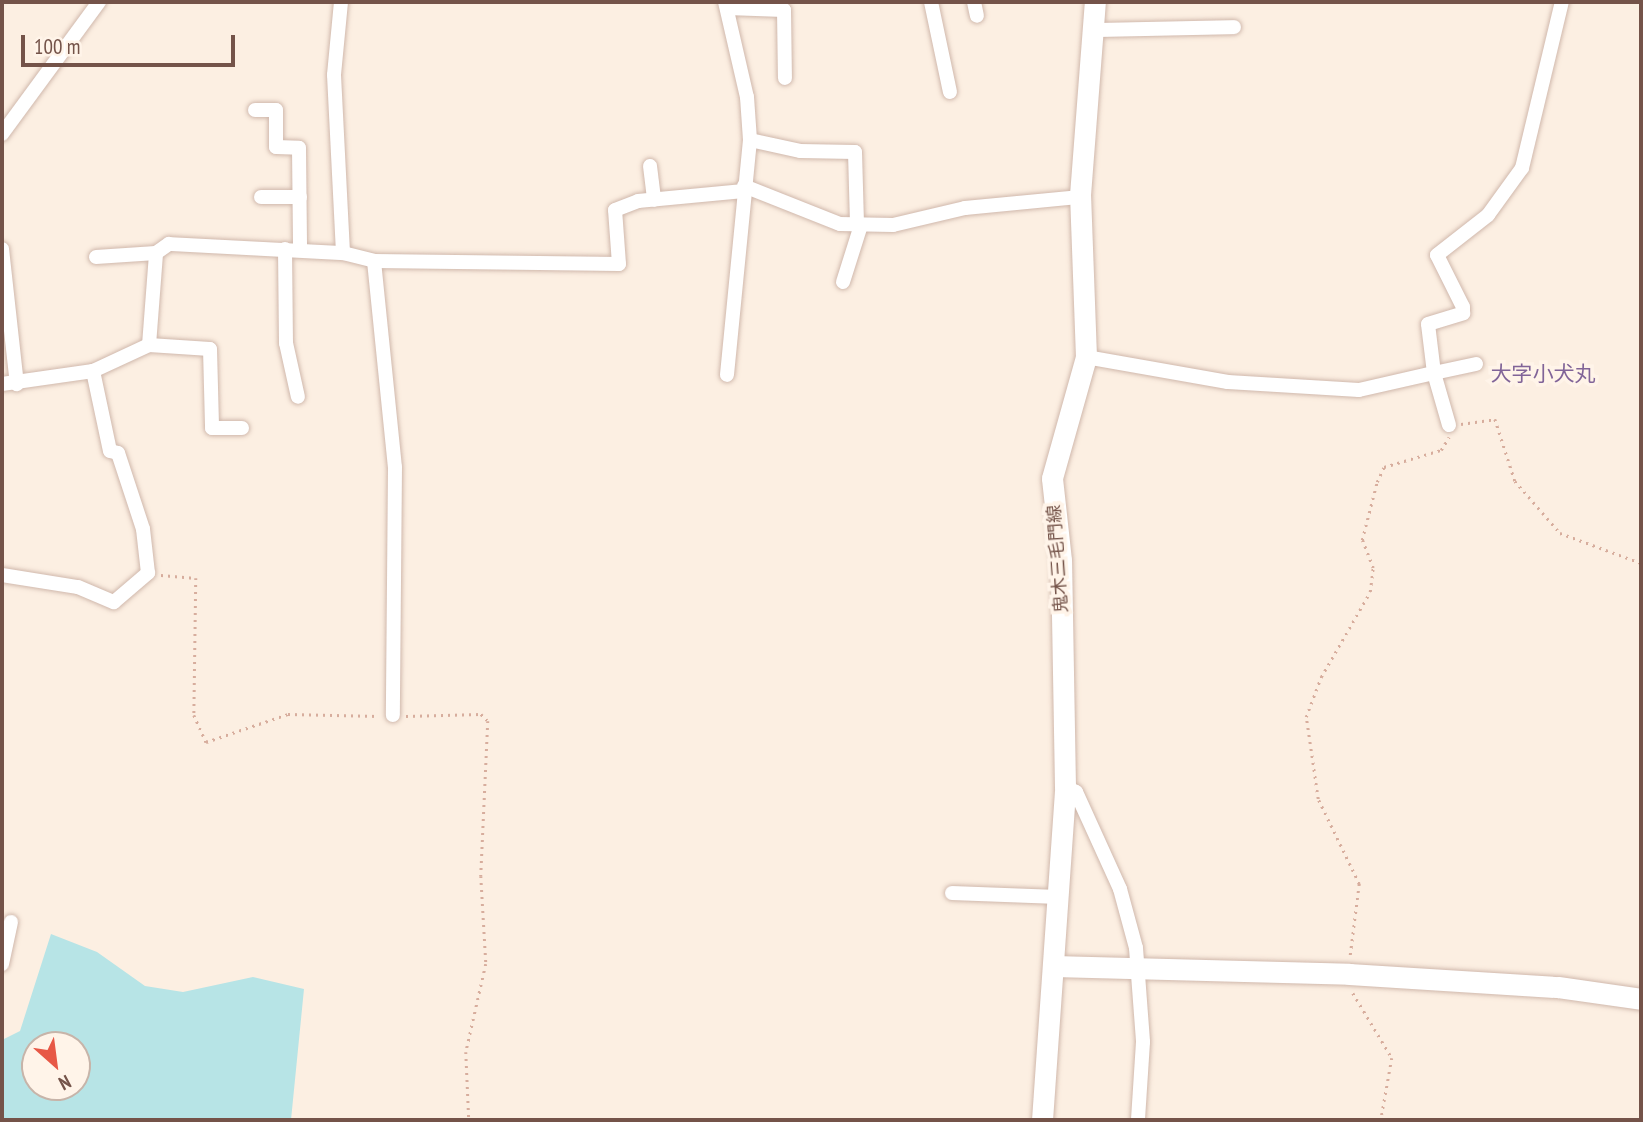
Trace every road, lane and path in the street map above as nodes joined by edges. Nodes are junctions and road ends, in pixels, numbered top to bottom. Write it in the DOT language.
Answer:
graph roads {
  1 [pos="99,2"];
  2 [pos="341,2"];
  3 [pos="931,2"];
  4 [pos="1095,2"];
  5 [pos="1562,2"];
  6 [pos="726,5"];
  7 [pos="784,6"];
  8 [pos="1234,27"];
  9 [pos="1093,30"];
  10 [pos="785,78"];
  11 [pos="950,92"];
  12 [pos="255,110"];
  13 [pos="2,134"];
  14 [pos="750,140"];
  15 [pos="650,166"];
  16 [pos="744,188"];
  17 [pos="261,197"];
  18 [pos="300,197"];
  19 [pos="1080,197"];
  20 [pos="654,200"];
  21 [pos="859,225"];
  22 [pos="2,249"];
  23 [pos="293,250"];
  24 [pos="156,253"];
  25 [pos="343,253"];
  26 [pos="96,257"];
  27 [pos="374,261"];
  28 [pos="843,282"];
  29 [pos="149,345"];
  30 [pos="1086,357"];
  31 [pos="1476,364"];
  32 [pos="93,372"];
  33 [pos="1434,373"];
  34 [pos="727,375"];
  35 [pos="2,384"];
  36 [pos="17,384"];
  37 [pos="298,397"];
  38 [pos="1449,425"];
  39 [pos="242,428"];
  40 [pos="1641,563"];
  41 [pos="148,573"];
  42 [pos="2,575"];
  43 [pos="393,715"];
  44 [pos="1065,787"];
  45 [pos="952,893"];
  46 [pos="1058,897"];
  47 [pos="11,922"];
  48 [pos="2,964"];
  49 [pos="1053,966"];
  50 [pos="1136,968"];
  51 [pos="1349,974"];
  52 [pos="1641,999"];
  53 [pos="469,1120"];
  54 [pos="1042,1120"];
  55 [pos="1138,1120"];
  56 [pos="1381,1120"];
  1 -- 13 [label="street"];
  2 -- 25 [label="street"];
  3 -- 11 [label="street"];
  4 -- 9 [label="main road, 鬼木三毛門線"];
  5 -- 33 [label="street"];
  6 -- 7 [label="street"];
  6 -- 14 [label="street"];
  7 -- 10 [label="street"];
  8 -- 9 [label="street"];
  9 -- 19 [label="main road, 鬼木三毛門線"];
  12 -- 18 [label="street"];
  14 -- 16 [label="street"];
  14 -- 21 [label="street"];
  15 -- 20 [label="street"];
  16 -- 20 [label="street"];
  16 -- 21 [label="street"];
  16 -- 34 [label="street"];
  17 -- 18 [label="street"];
  18 -- 23 [label="street"];
  19 -- 21 [label="street"];
  19 -- 30 [label="main road, 鬼木三毛門線"];
  20 -- 27 [label="street"];
  21 -- 28 [label="street"];
  22 -- 36 [label="street"];
  23 -- 24 [label="street"];
  23 -- 25 [label="street"];
  23 -- 37 [label="street"];
  24 -- 26 [label="street"];
  24 -- 29 [label="street"];
  25 -- 27 [label="street"];
  27 -- 43 [label="street"];
  29 -- 32 [label="street"];
  29 -- 39 [label="street"];
  30 -- 33 [label="street"];
  30 -- 44 [label="main road, 鬼木三毛門線"];
  31 -- 33 [label="street"];
  32 -- 36 [label="street"];
  32 -- 41 [label="street"];
  33 -- 38 [label="street"];
  35 -- 36 [label="street"];
  38 -- 40 [label="path"];
  38 -- 51 [label="path"];
  41 -- 42 [label="street"];
  41 -- 43 [label="path"];
  43 -- 53 [label="path"];
  44 -- 46 [label="main road, 鬼木三毛門線"];
  44 -- 50 [label="street"];
  45 -- 46 [label="street"];
  46 -- 49 [label="main road, 鬼木三毛門線"];
  47 -- 48 [label="street"];
  49 -- 50 [label="main road"];
  49 -- 54 [label="main road, 鬼木三毛門線"];
  50 -- 51 [label="main road"];
  50 -- 55 [label="street"];
  51 -- 52 [label="main road"];
  51 -- 56 [label="path"];
}
